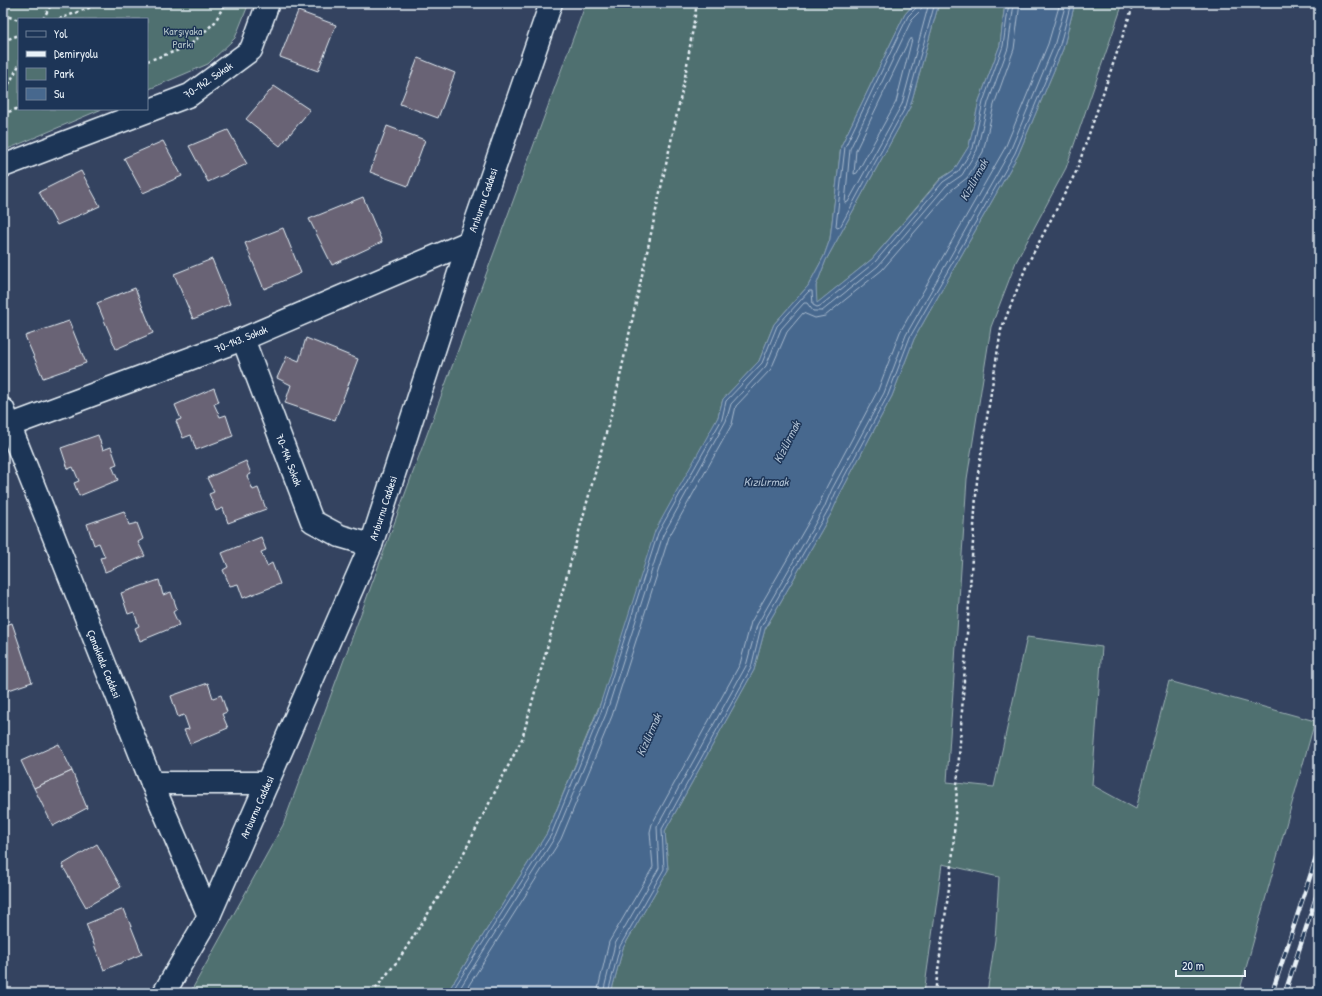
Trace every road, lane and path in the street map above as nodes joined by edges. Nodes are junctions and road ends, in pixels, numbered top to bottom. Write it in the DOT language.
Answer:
graph roads {
  1 [pos="52,3"];
  2 [pos="102,3"];
  3 [pos="225,3"];
  4 [pos="268,3"];
  5 [pos="551,3"];
  6 [pos="697,3"];
  7 [pos="1134,3"];
  8 [pos="3,15"];
  9 [pos="44,18"];
  10 [pos="62,18"];
  11 [pos="18,20"];
  12 [pos="18,35"];
  13 [pos="3,41"];
  14 [pos="148,61"];
  15 [pos="18,67"];
  16 [pos="3,95"];
  17 [pos="18,108"];
  18 [pos="3,114"];
  19 [pos="3,166"];
  20 [pos="469,242"];
  21 [pos="243,339"];
  22 [pos="5,421"];
  23 [pos="371,545"];
  24 [pos="152,783"];
  25 [pos="267,783"];
  26 [pos="209,916"];
  27 [pos="164,993"];
  28 [pos="372,993"];
  29 [pos="935,993"];
  1 -- 9 [label="path"];
  2 -- 10 [label="path"];
  3 -- 14 [label="path"];
  4 -- 19 [label="street, 70-142. Sokak"];
  5 -- 20 [label="street, Arıburnu Caddesi"];
  6 -- 28 [label="path"];
  7 -- 29 [label="path"];
  8 -- 11 [label="path"];
  12 -- 13 [label="path"];
  15 -- 16 [label="path"];
  17 -- 18 [label="path"];
  20 -- 21 [label="street, 70-143. Sokak"];
  20 -- 23 [label="street, Arıburnu Caddesi"];
  21 -- 22 [label="street, 70-143. Sokak"];
  21 -- 23 [label="street, 70-144. Sokak"];
  22 -- 24 [label="street, Çanakkale Caddesi"];
  23 -- 25 [label="street, Arıburnu Caddesi"];
  24 -- 25 [label="street"];
  24 -- 26 [label="street, Çanakkale Caddesi"];
  25 -- 26 [label="street, Arıburnu Caddesi"];
  26 -- 27 [label="street, Arıburnu Caddesi"];
}
